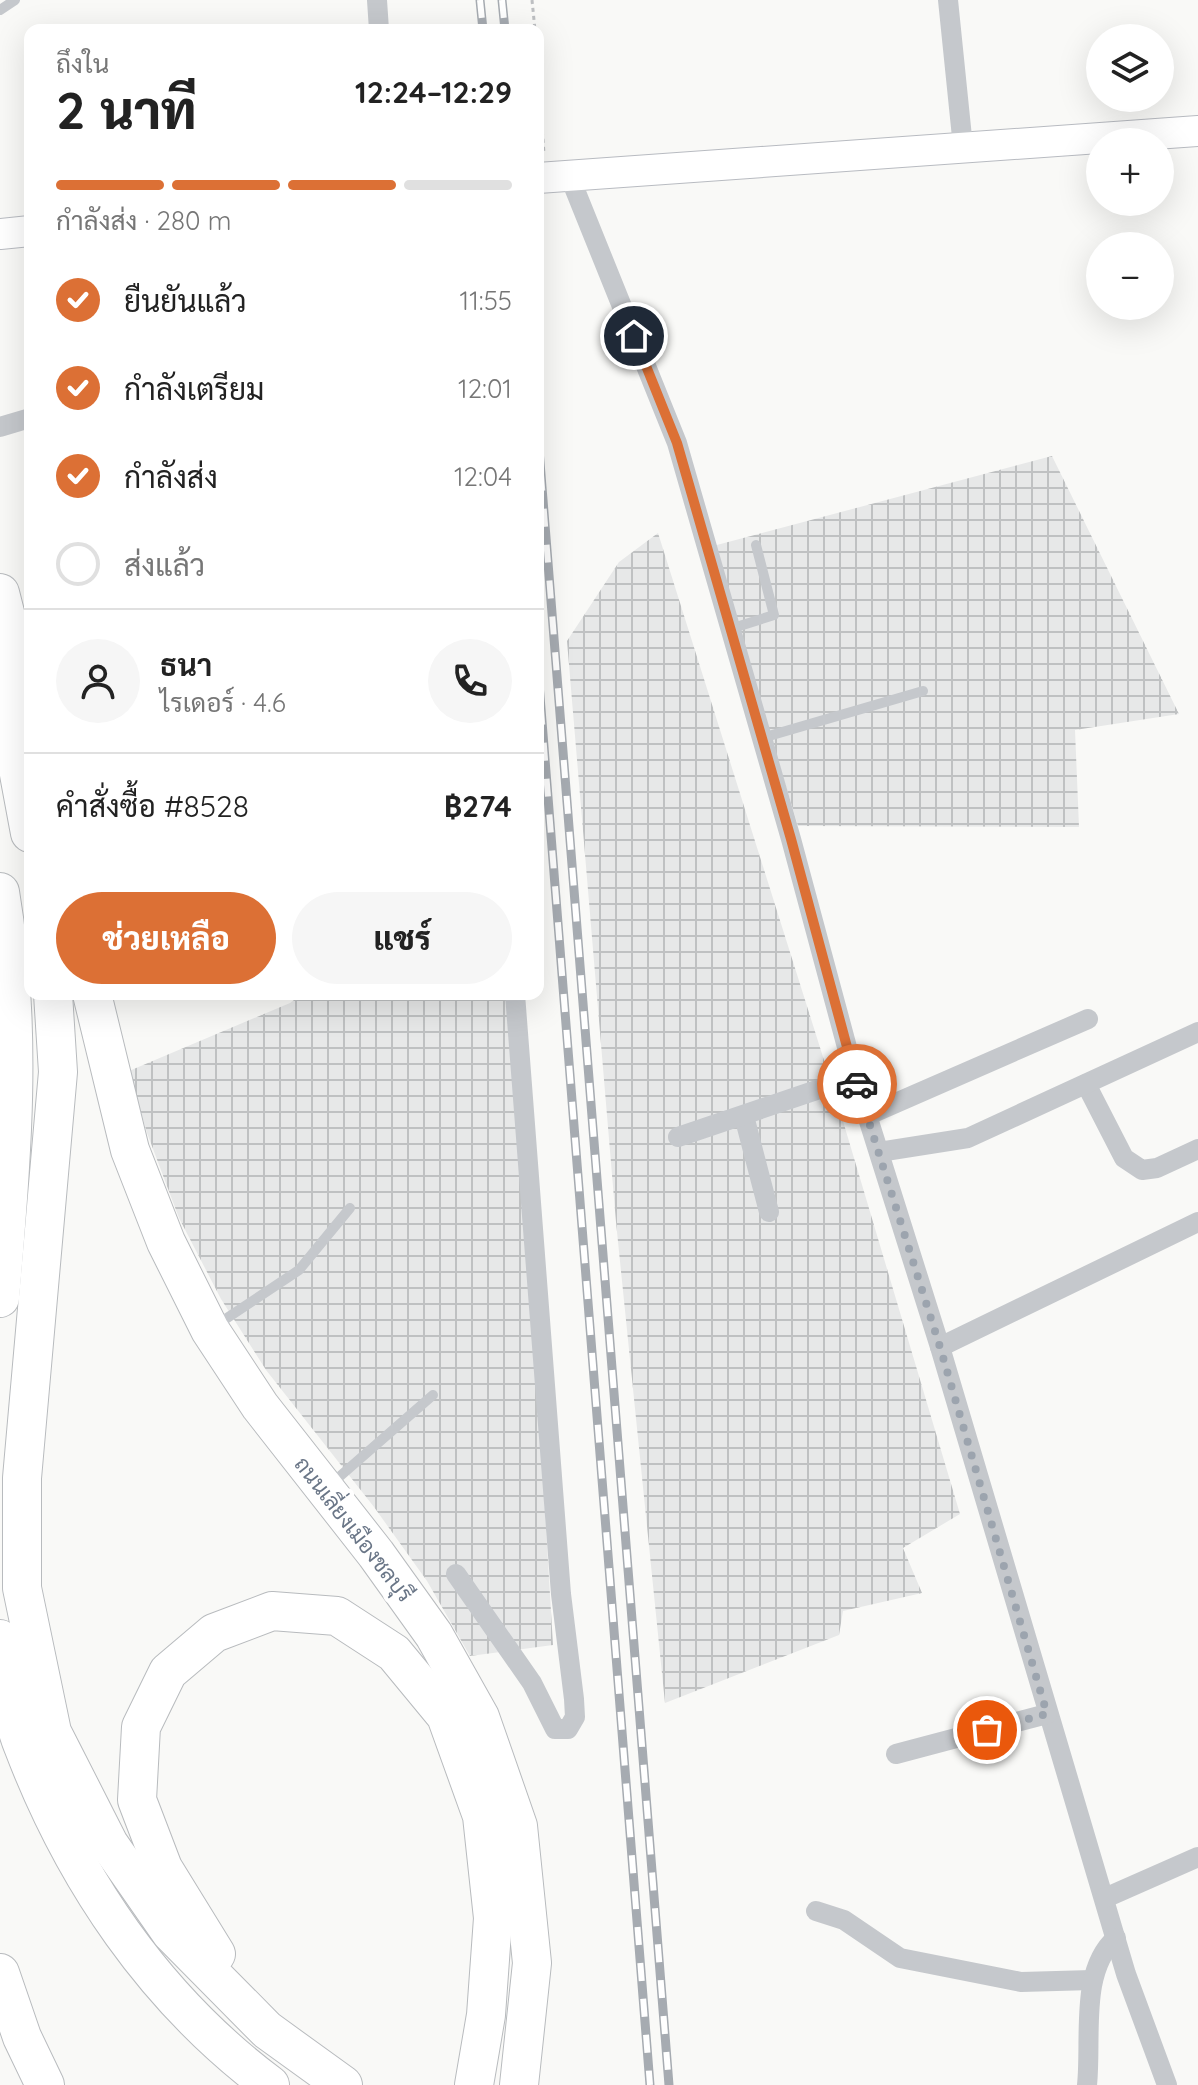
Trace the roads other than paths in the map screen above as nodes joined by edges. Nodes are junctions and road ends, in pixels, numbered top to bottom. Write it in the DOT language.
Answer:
graph roads {
  1 [pos="15,0"];
  2 [pos="377,0"];
  3 [pos="948,0"];
  4 [pos="0,10"];
  5 [pos="379,24"];
  6 [pos="1197,137"];
  7 [pos="963,147"];
  8 [pos="551,177"];
  9 [pos="24,232"];
  10 [pos="0,234"];
  11 [pos="24,420"];
  12 [pos="0,427"];
  13 [pos="756,545"];
  14 [pos="0,593"];
  15 [pos="730,629"];
  16 [pos="0,672"];
  17 [pos="24,686"];
  18 [pos="923,691"];
  19 [pos="762,738"];
  20 [pos="24,801"];
  21 [pos="0,892"];
  22 [pos="53,1000"];
  23 [pos="96,1000"];
  24 [pos="515,1000"];
  25 [pos="1088,1019"];
  26 [pos="1198,1032"];
  27 [pos="855,1077"];
  28 [pos="1086,1084"];
  29 [pos="744,1116"];
  30 [pos="866,1116"];
  31 [pos="678,1137"];
  32 [pos="1198,1149"];
  33 [pos="879,1152"];
  34 [pos="350,1208"];
  35 [pos="769,1212"];
  36 [pos="1198,1222"];
  37 [pos="0,1298"];
  38 [pos="210,1330"];
  39 [pos="940,1347"];
  40 [pos="433,1395"];
  41 [pos="323,1490"];
  42 [pos="456,1574"];
  43 [pos="0,1639"];
  44 [pos="1047,1714"];
  45 [pos="896,1754"];
  46 [pos="1198,1857"];
  47 [pos="1105,1898"];
  48 [pos="816,1911"];
  49 [pos="1116,1938"];
  50 [pos="0,1973"];
  51 [pos="1092,1980"];
  52 [pos="267,2030"];
  53 [pos="45,2085"];
  54 [pos="270,2085"];
  55 [pos="343,2085"];
  56 [pos="474,2085"];
  57 [pos="519,2085"];
  58 [pos="1087,2085"];
  59 [pos="1167,2085"];
  1 -- 4 [label="lane"];
  2 -- 5 [label="street"];
  3 -- 7 [label="street"];
  6 -- 7 [label="street"];
  7 -- 8 [label="street"];
  8 -- 15 [label="street"];
  9 -- 10 [label="street"];
  11 -- 12 [label="street"];
  13 -- 15 [label="lane"];
  14 -- 17 [label="highway"];
  15 -- 19 [label="street"];
  16 -- 20 [label="highway"];
  18 -- 19 [label="lane"];
  19 -- 27 [label="street"];
  21 -- 37 [label="highway"];
  22 -- 52 [label="highway"];
  23 -- 38 [label="highway, ถนนเลี่ยงเมืองชลบุรี"];
  24 -- 42 [label="street"];
  25 -- 30 [label="street"];
  26 -- 28 [label="street"];
  27 -- 29 [label="street"];
  27 -- 30 [label="street"];
  28 -- 32 [label="street"];
  28 -- 33 [label="street"];
  29 -- 31 [label="street"];
  29 -- 35 [label="street"];
  30 -- 33 [label="street"];
  33 -- 39 [label="street"];
  34 -- 38 [label="lane"];
  36 -- 39 [label="street"];
  38 -- 41 [label="highway, ถนนเลี่ยงเมืองชลบุรี"];
  39 -- 44 [label="street"];
  40 -- 41 [label="lane"];
  41 -- 57 [label="highway, ถนนเลี่ยงเมืองชลบุรี"];
  43 -- 54 [label="highway"];
  44 -- 45 [label="street"];
  44 -- 47 [label="street"];
  46 -- 47 [label="street"];
  47 -- 49 [label="street"];
  48 -- 51 [label="street"];
  49 -- 51 [label="street"];
  49 -- 59 [label="street"];
  50 -- 53 [label="highway"];
  51 -- 58 [label="street"];
  52 -- 55 [label="highway"];
  52 -- 56 [label="highway"];
}
